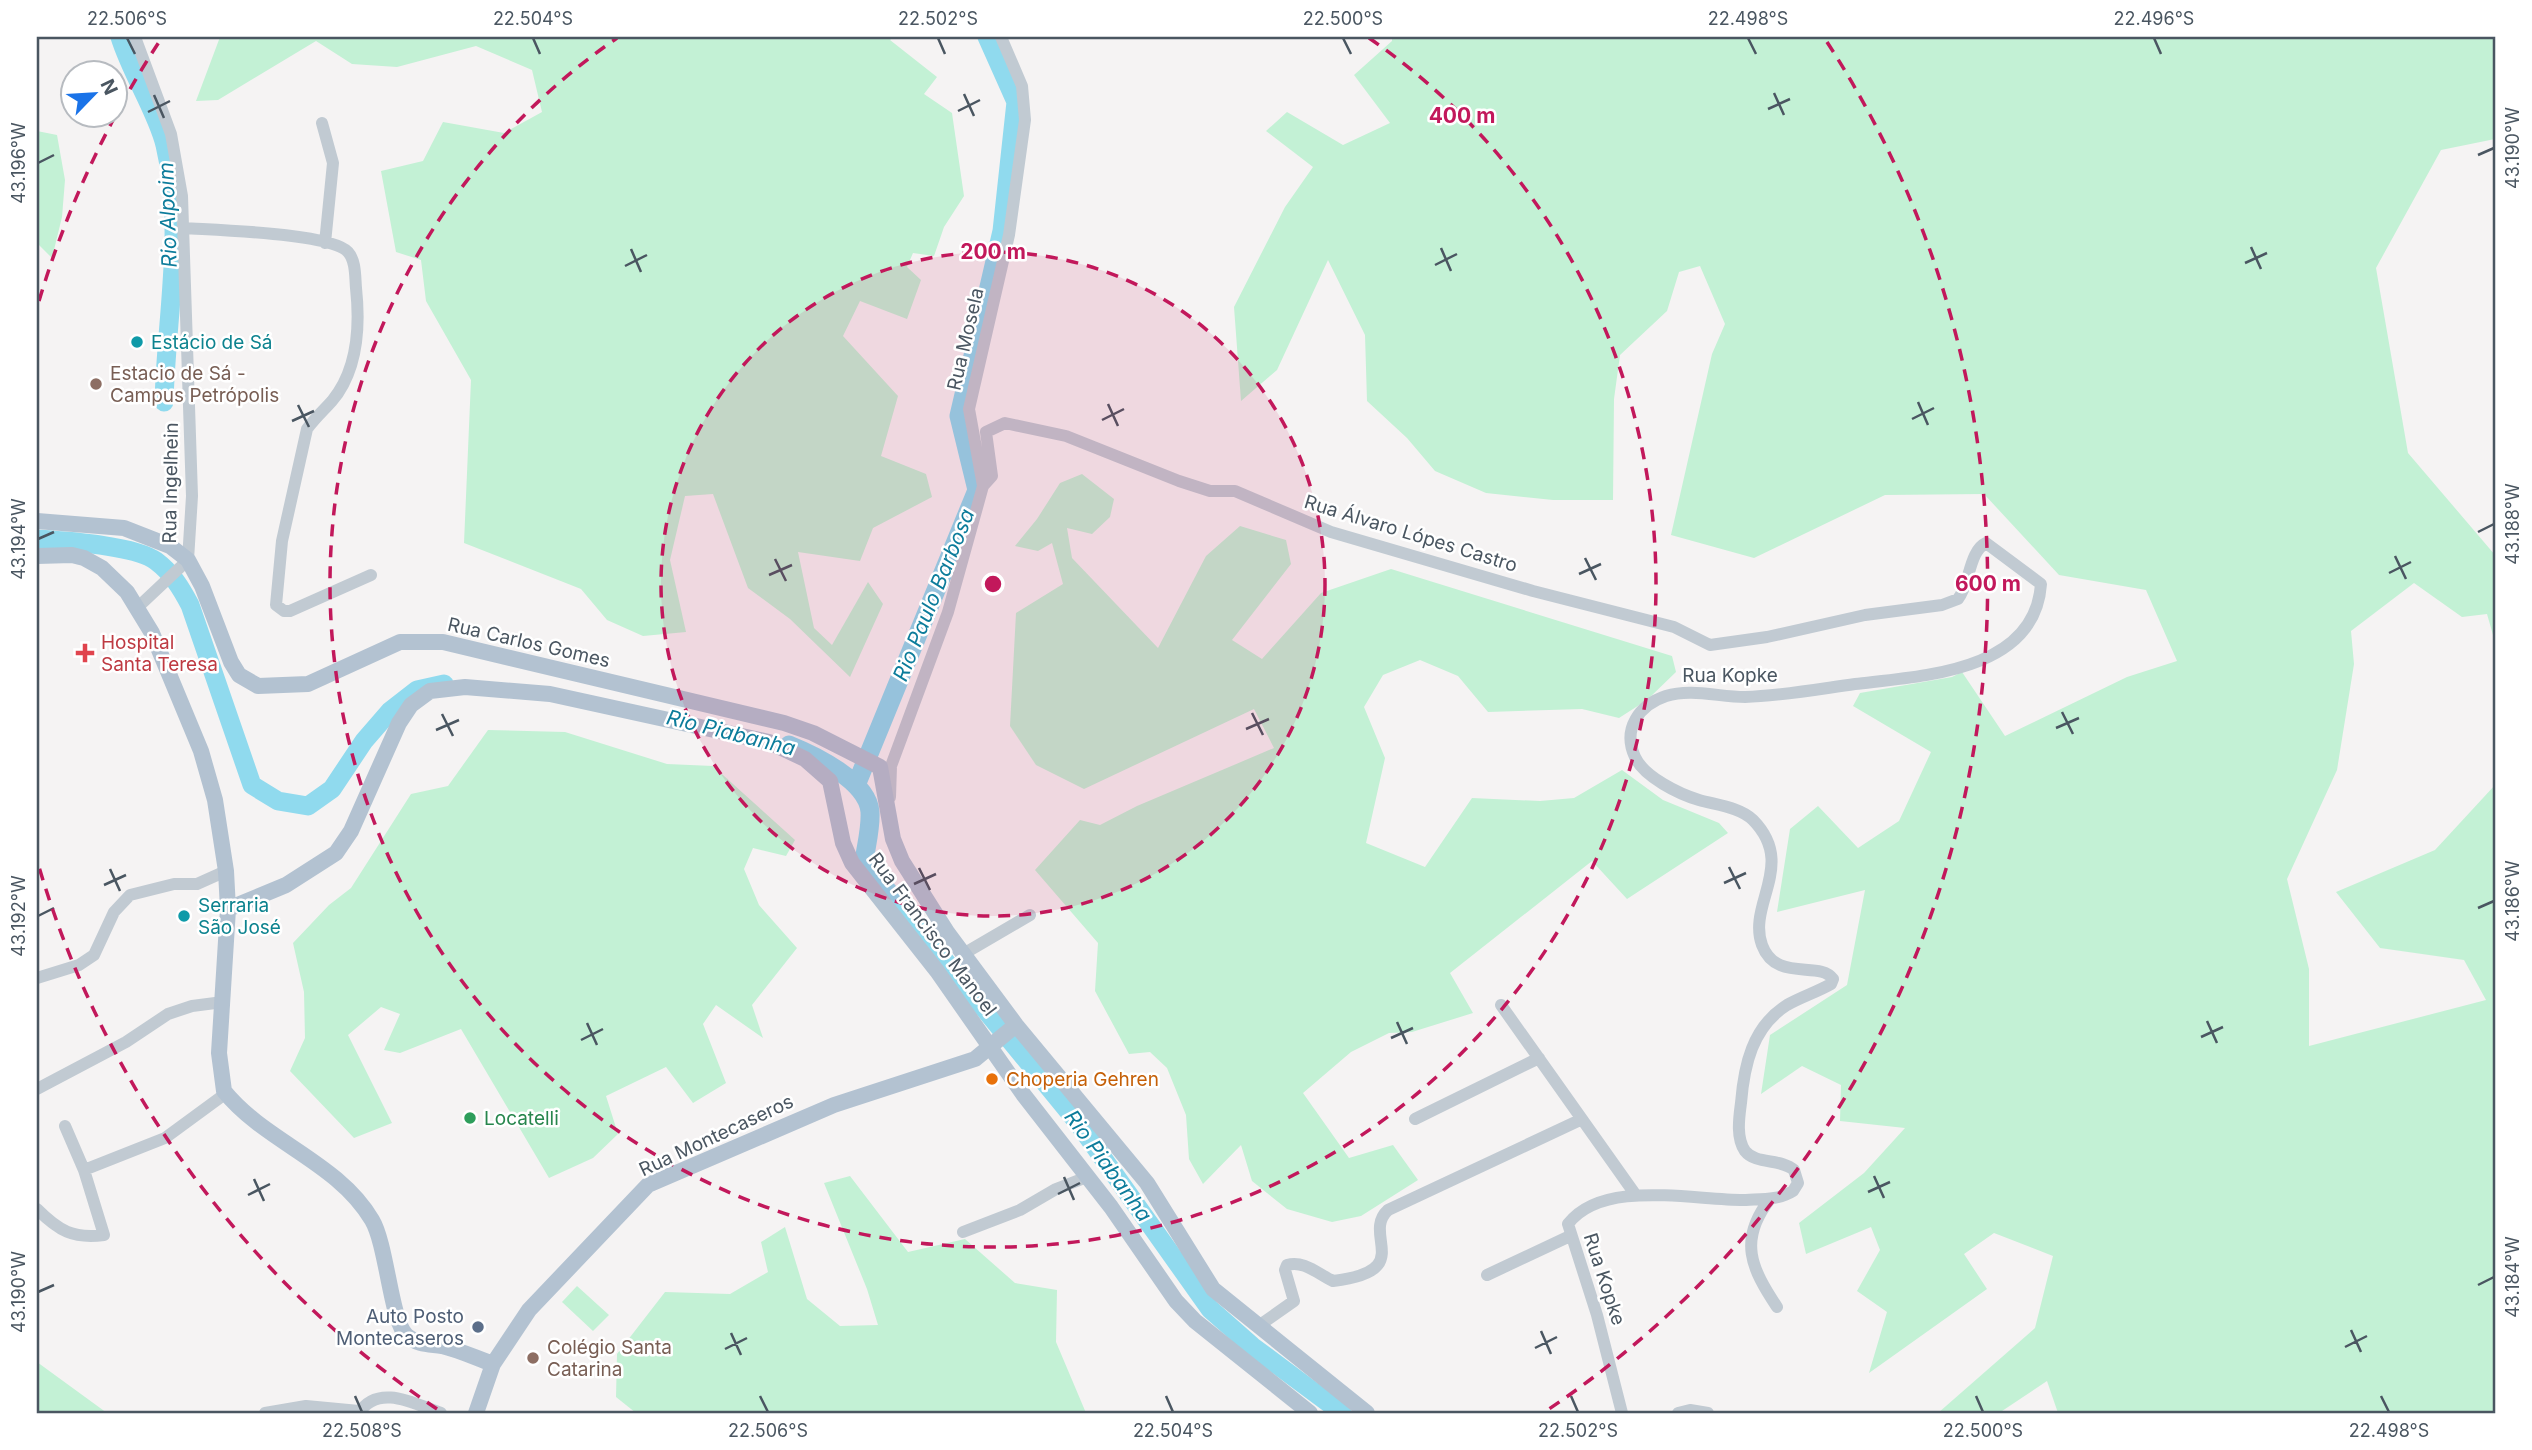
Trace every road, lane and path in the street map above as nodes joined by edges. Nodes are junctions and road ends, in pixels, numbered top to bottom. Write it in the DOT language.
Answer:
graph roads {
  1 [pos="135,37"];
  2 [pos="1001,37"];
  3 [pos="322,122"];
  4 [pos="185,228"];
  5 [pos="325,243"];
  6 [pos="983,486"];
  7 [pos="37,521"];
  8 [pos="1986,543"];
  9 [pos="37,556"];
  10 [pos="188,560"];
  11 [pos="371,575"];
  12 [pos="138,607"];
  13 [pos="744,711"];
  14 [pos="739,735"];
  15 [pos="886,766"];
  16 [pos="226,871"];
  17 [pos="228,909"];
  18 [pos="1030,915"];
  19 [pos="965,953"];
  20 [pos="37,978"];
  21 [pos="223,1002"];
  22 [pos="1501,1006"];
  23 [pos="1016,1025"];
  24 [pos="989,1044"];
  25 [pos="1539,1058"];
  26 [pos="37,1089"];
  27 [pos="225,1094"];
  28 [pos="1415,1119"];
  29 [pos="1580,1120"];
  30 [pos="65,1126"];
  31 [pos="84,1170"];
  32 [pos="1087,1177"];
  33 [pos="1635,1194"];
  34 [pos="1770,1199"];
  35 [pos="37,1209"];
  36 [pos="963,1232"];
  37 [pos="1570,1236"];
  38 [pos="1487,1275"];
  39 [pos="1777,1307"];
  40 [pos="1260,1325"];
  41 [pos="493,1364"];
  42 [pos="359,1412"];
  43 [pos="265,1413"];
  44 [pos="441,1413"];
  45 [pos="476,1413"];
  46 [pos="1310,1413"];
  47 [pos="1367,1413"];
  48 [pos="1622,1413"];
  49 [pos="1678,1413"];
  50 [pos="1708,1413"];
  1 -- 4 [label="street, Rua Ingelhein"];
  2 -- 6 [label="street, Rua Mosela"];
  3 -- 5 [label="street"];
  4 -- 5 [label="street"];
  4 -- 10 [label="street, Rua Ingelhein"];
  5 -- 11 [label="street"];
  6 -- 8 [label="street, Rua Álvaro Lópes Castro"];
  6 -- 15 [label="street, Rua Mosela"];
  7 -- 10 [label="main road"];
  8 -- 34 [label="street, Rua Kopke"];
  9 -- 12 [label="main road"];
  10 -- 12 [label="street"];
  10 -- 13 [label="main road, Rua Carlos Gomes"];
  12 -- 16 [label="main road"];
  13 -- 14 [label="main road"];
  13 -- 15 [label="main road, Rua Carlos Gomes"];
  14 -- 17 [label="main road, Rua Francisco Manoel"];
  14 -- 24 [label="main road, Rua Francisco Manoel"];
  15 -- 19 [label="main road"];
  16 -- 17 [label="main road"];
  16 -- 20 [label="street"];
  17 -- 21 [label="main road"];
  18 -- 19 [label="street"];
  19 -- 23 [label="main road"];
  21 -- 26 [label="street"];
  21 -- 27 [label="main road"];
  22 -- 25 [label="street"];
  23 -- 24 [label="main road, Rua Montecaseros"];
  23 -- 40 [label="main road"];
  24 -- 32 [label="main road, Rua Francisco Manoel"];
  24 -- 41 [label="main road, Rua Montecaseros"];
  25 -- 28 [label="street"];
  25 -- 29 [label="street"];
  27 -- 31 [label="street"];
  27 -- 41 [label="main road"];
  29 -- 33 [label="street"];
  29 -- 40 [label="street"];
  30 -- 31 [label="street"];
  31 -- 35 [label="street"];
  32 -- 36 [label="street"];
  32 -- 46 [label="main road, Rua Francisco Manoel"];
  33 -- 34 [label="street, Rua Kopke"];
  33 -- 37 [label="street, Rua Kopke"];
  34 -- 39 [label="street"];
  37 -- 38 [label="street"];
  37 -- 48 [label="street, Rua Kopke"];
  40 -- 47 [label="main road"];
  41 -- 45 [label="main road, Rua Montecaseros"];
  42 -- 43 [label="street"];
  42 -- 44 [label="street"];
  49 -- 50 [label="street"];
}
